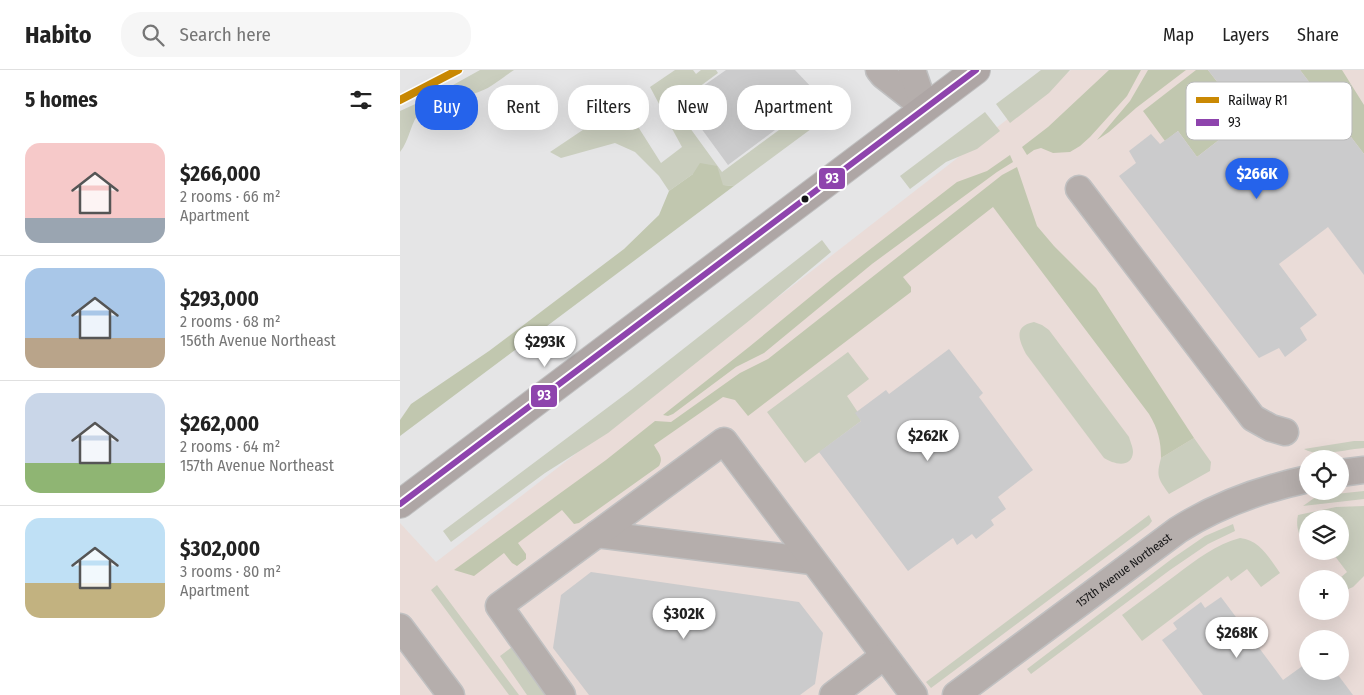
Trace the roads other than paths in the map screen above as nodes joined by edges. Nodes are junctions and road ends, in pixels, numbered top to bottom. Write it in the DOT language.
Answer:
graph roads {
  1 [pos="879,70"];
  2 [pos="912,70"];
  3 [pos="976,70"];
  4 [pos="925,108"];
  5 [pos="1079,189"];
  6 [pos="1285,432"];
  7 [pos="1364,470"];
  8 [pos="1349,472"];
  9 [pos="1299,482"];
  10 [pos="400,504"];
  11 [pos="597,534"];
  12 [pos="812,560"];
  13 [pos="400,627"];
  14 [pos="884,656"];
  15 [pos="451,695"];
  16 [pos="562,695"];
  17 [pos="833,695"];
  18 [pos="914,695"];
  19 [pos="956,695"];
  1 -- 4 [label="street"];
  2 -- 4 [label="street"];
  3 -- 4 [label="main road"];
  4 -- 10 [label="main road"];
  5 -- 6 [label="street"];
  7 -- 8 [label="street"];
  9 -- 19 [label="street, 157th Avenue Northeast"];
  11 -- 12 [label="street"];
  11 -- 12 [label="street"];
  11 -- 16 [label="street"];
  12 -- 14 [label="street"];
  13 -- 15 [label="street"];
  14 -- 17 [label="street"];
  14 -- 18 [label="street"];
}
